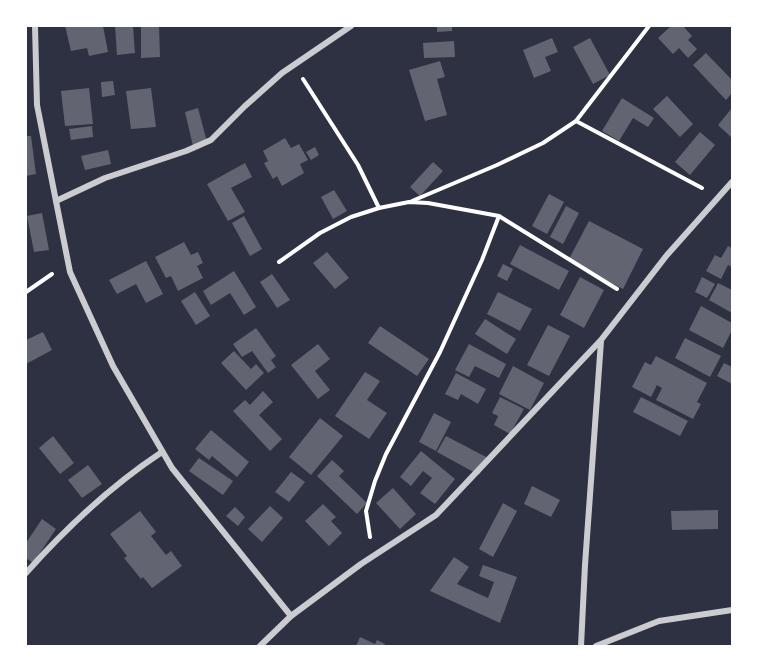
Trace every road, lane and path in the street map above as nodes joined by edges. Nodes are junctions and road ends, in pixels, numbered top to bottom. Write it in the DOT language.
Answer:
graph roads {
  1 [pos="35,26"];
  2 [pos="351,26"];
  3 [pos="649,26"];
  4 [pos="294,64"];
  5 [pos="576,121"];
  6 [pos="732,182"];
  7 [pos="719,198"];
  8 [pos="56,201"];
  9 [pos="409,202"];
  10 [pos="379,208"];
  11 [pos="499,216"];
  12 [pos="279,262"];
  13 [pos="69,263"];
  14 [pos="26,292"];
  15 [pos="633,299"];
  16 [pos="601,340"];
  17 [pos="162,452"];
  18 [pos="373,556"];
  19 [pos="26,573"];
  20 [pos="732,610"];
  21 [pos="291,616"];
  22 [pos="581,643"];
  23 [pos="260,646"];
  24 [pos="575,646"];
  25 [pos="596,646"];
  1 -- 8 [label="street"];
  2 -- 4 [label="street"];
  3 -- 5 [label="path"];
  4 -- 8 [label="street"];
  4 -- 10 [label="path"];
  5 -- 7 [label="path"];
  5 -- 9 [label="path"];
  6 -- 7 [label="street"];
  7 -- 15 [label="street"];
  8 -- 13 [label="street"];
  9 -- 10 [label="path"];
  9 -- 11 [label="path"];
  10 -- 12 [label="path"];
  11 -- 15 [label="path"];
  11 -- 18 [label="path"];
  13 -- 14 [label="path"];
  13 -- 17 [label="street"];
  15 -- 16 [label="street"];
  16 -- 18 [label="street"];
  16 -- 22 [label="street"];
  17 -- 19 [label="street"];
  17 -- 21 [label="street"];
  18 -- 21 [label="street"];
  20 -- 25 [label="street"];
  21 -- 23 [label="street"];
  22 -- 24 [label="street"];
}
